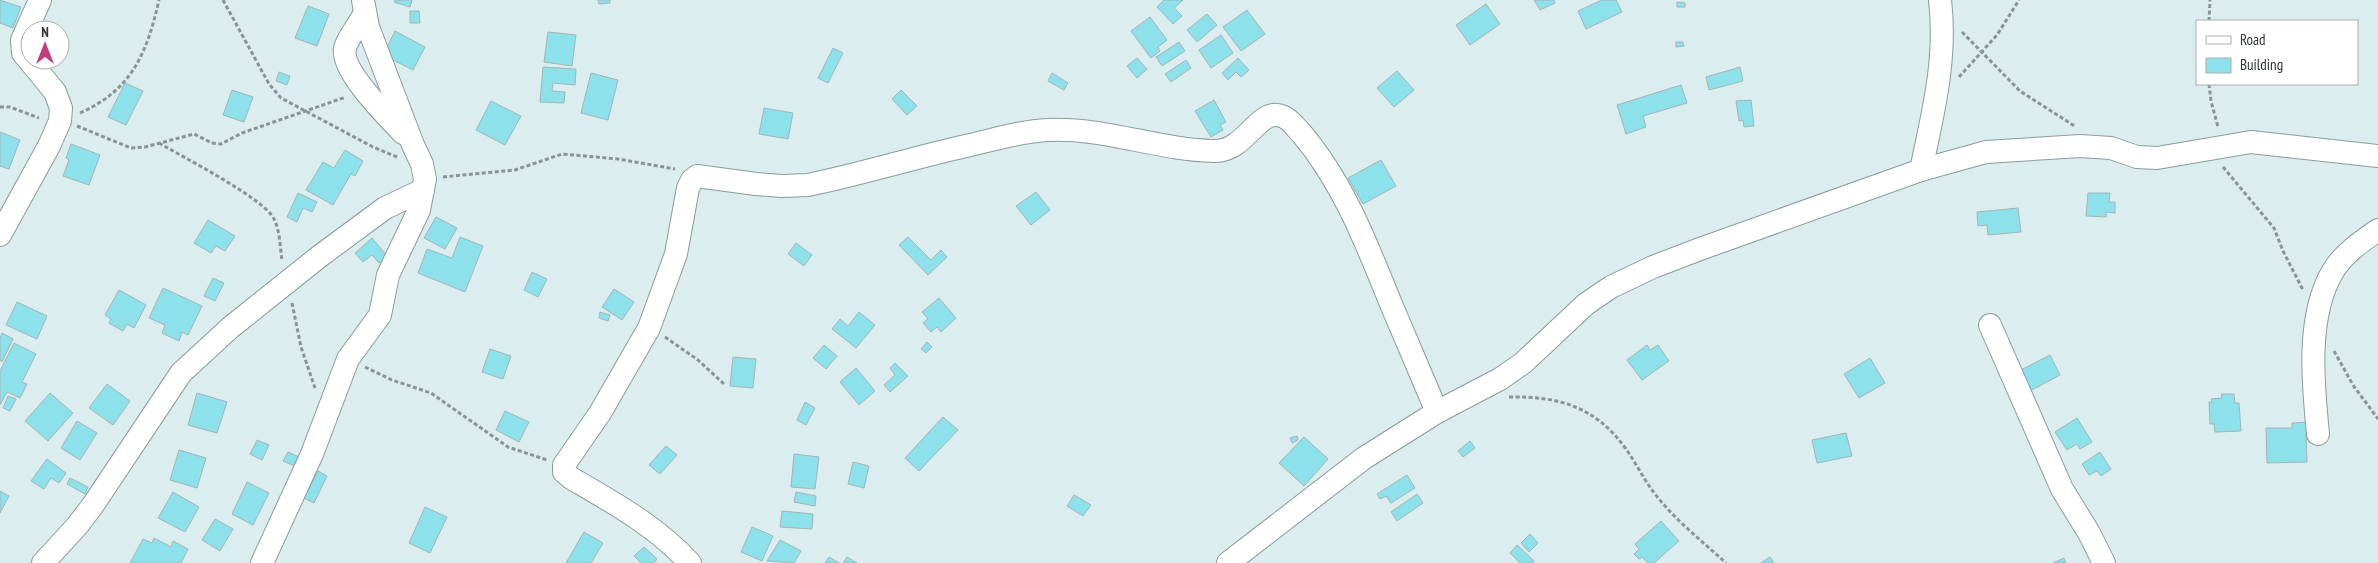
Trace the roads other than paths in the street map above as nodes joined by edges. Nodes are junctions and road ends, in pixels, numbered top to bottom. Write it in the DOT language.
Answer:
graph roads {
  1 [pos="40,0"];
  2 [pos="364,7"];
  3 [pos="1941,7"];
  4 [pos="2378,156"];
  5 [pos="421,170"];
  6 [pos="1921,170"];
  7 [pos="2378,230"];
  8 [pos="0,235"];
  9 [pos="1990,325"];
  10 [pos="1437,412"];
  11 [pos="2318,434"];
  12 [pos="43,563"];
  13 [pos="262,563"];
  14 [pos="690,563"];
  15 [pos="1228,563"];
  16 [pos="2104,563"];
  1 -- 8 [label="street"];
  2 -- 5 [label="street"];
  2 -- 5 [label="street"];
  3 -- 6 [label="street"];
  4 -- 6 [label="street"];
  5 -- 12 [label="street"];
  5 -- 13 [label="street"];
  6 -- 10 [label="street"];
  7 -- 11 [label="street"];
  9 -- 16 [label="street"];
  10 -- 14 [label="street"];
  10 -- 15 [label="street"];
}
